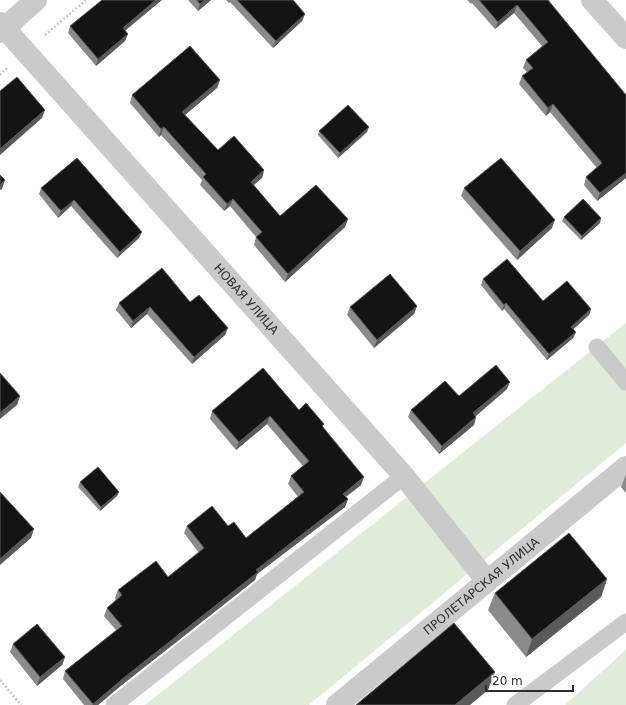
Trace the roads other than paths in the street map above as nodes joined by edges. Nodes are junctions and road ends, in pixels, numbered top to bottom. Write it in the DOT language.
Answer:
graph roads {
  1 [pos="36,0"];
  2 [pos="592,0"];
  3 [pos="2,27"];
  4 [pos="626,38"];
  5 [pos="597,347"];
  6 [pos="626,382"];
  7 [pos="626,467"];
  8 [pos="404,476"];
  9 [pos="487,581"];
  10 [pos="626,622"];
  11 [pos="114,705"];
  12 [pos="337,705"];
  13 [pos="515,705"];
  1 -- 3 [label="street"];
  2 -- 4 [label="street"];
  3 -- 8 [label="street, НОВАЯ УЛИЦА"];
  5 -- 6 [label="lane"];
  7 -- 9 [label="street, ПРОЛЕТАРСКАЯ УЛИЦА"];
  8 -- 9 [label="street, НОВАЯ УЛИЦА"];
  8 -- 11 [label="lane"];
  9 -- 12 [label="street, ПРОЛЕТАРСКАЯ УЛИЦА"];
  10 -- 13 [label="lane"];
}
